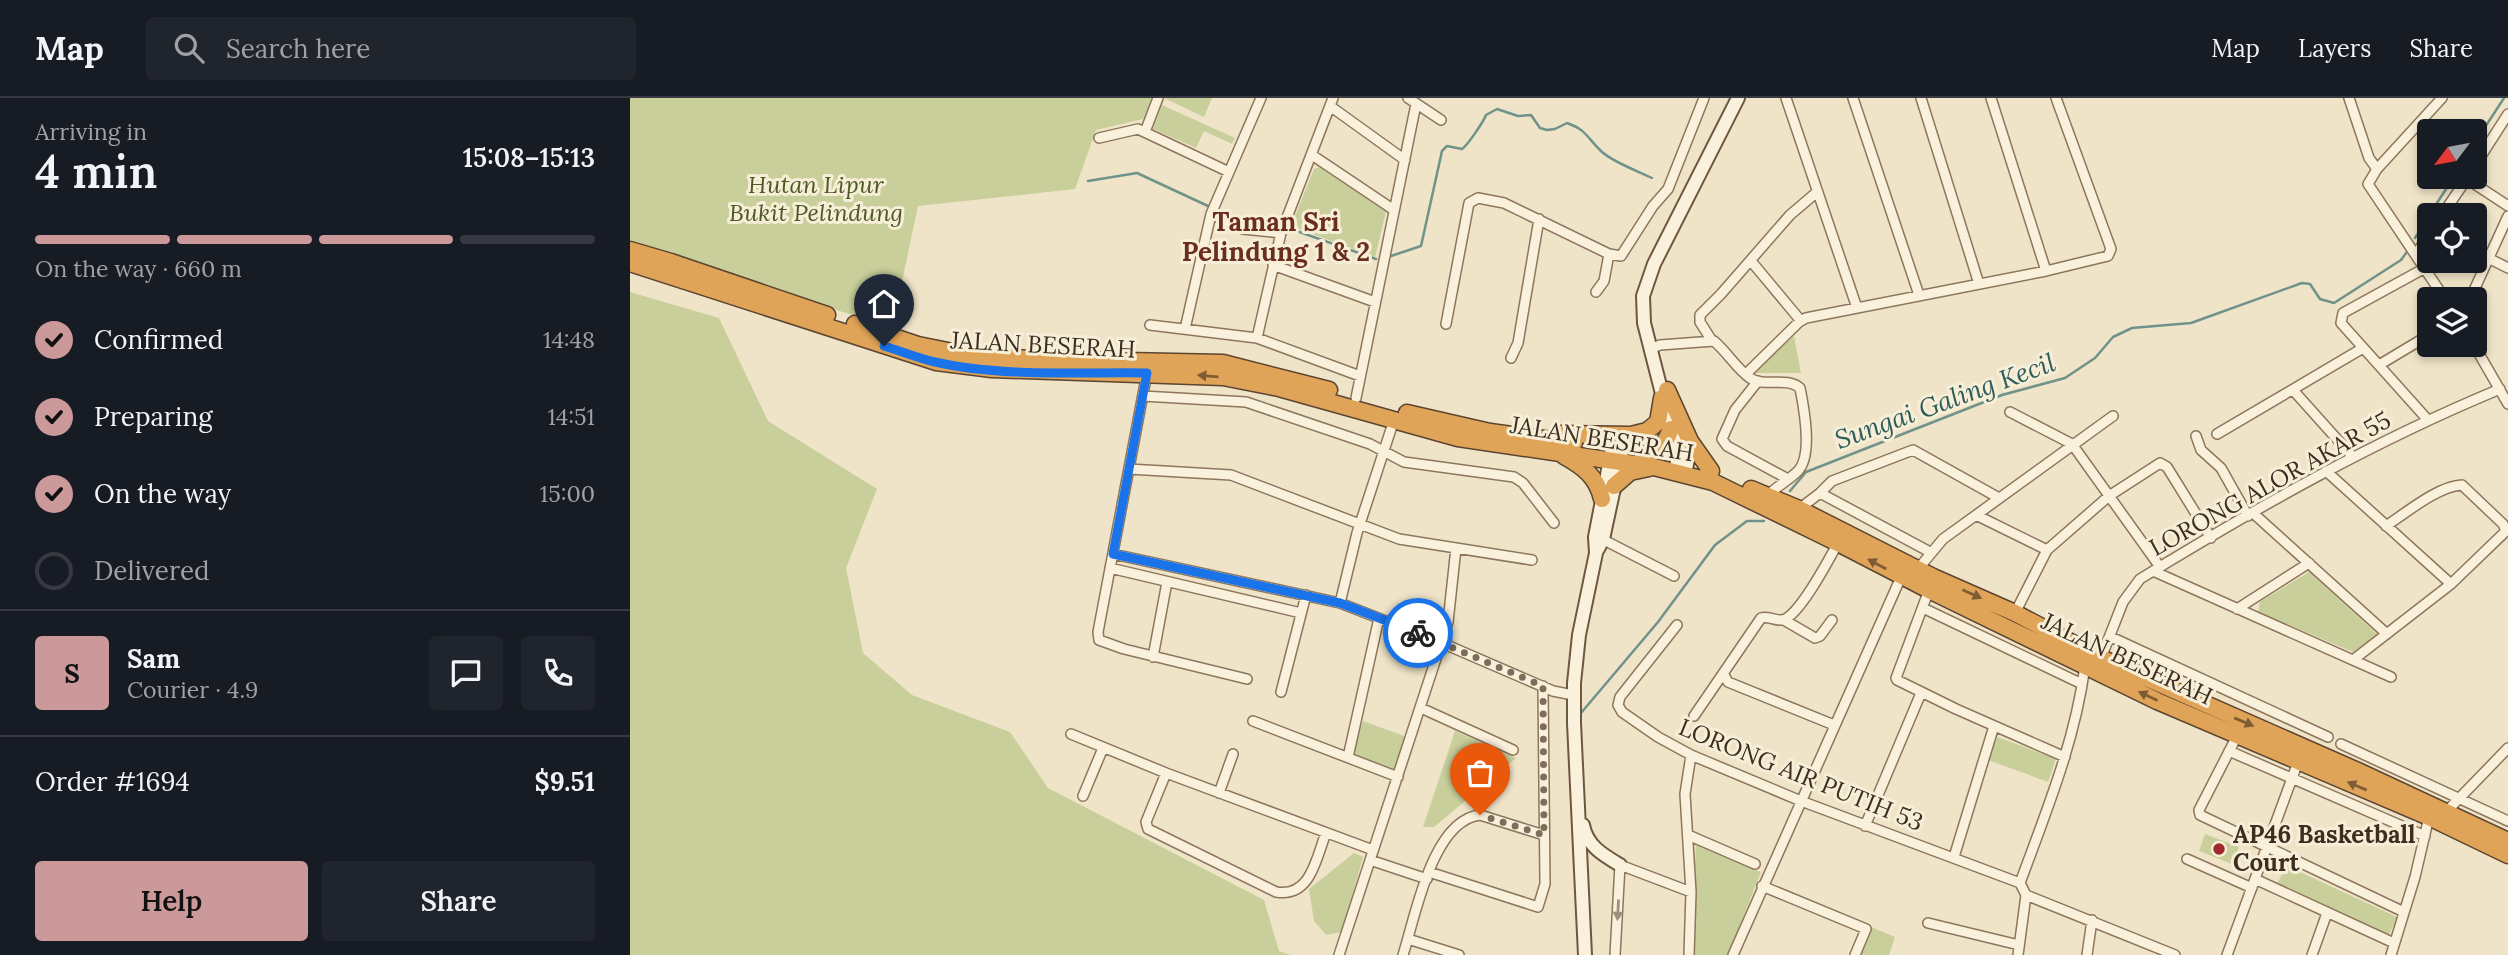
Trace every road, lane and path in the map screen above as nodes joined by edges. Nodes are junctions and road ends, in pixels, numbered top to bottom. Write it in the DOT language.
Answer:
graph roads {
  1 [pos="1158,98"];
  2 [pos="1261,98"];
  3 [pos="1704,98"];
  4 [pos="1738,98"];
  5 [pos="1786,98"];
  6 [pos="1853,98"];
  7 [pos="1921,98"];
  8 [pos="1991,98"];
  9 [pos="2056,98"];
  10 [pos="2349,98"];
  11 [pos="2442,98"];
  12 [pos="1412,101"];
  13 [pos="1331,102"];
  14 [pos="2508,114"];
  15 [pos="1441,120"];
  16 [pos="1145,132"];
  17 [pos="1099,138"];
  18 [pos="2487,147"];
  19 [pos="1312,156"];
  20 [pos="1405,160"];
  21 [pos="2377,169"];
  22 [pos="1229,172"];
  23 [pos="2483,189"];
  24 [pos="1817,192"];
  25 [pos="2508,206"];
  26 [pos="1394,209"];
  27 [pos="1211,214"];
  28 [pos="2508,216"];
  29 [pos="1539,219"];
  30 [pos="1281,233"];
  31 [pos="630,250"];
  32 [pos="1609,254"];
  33 [pos="2416,254"];
  34 [pos="2488,258"];
  35 [pos="1751,261"];
  36 [pos="630,263"];
  37 [pos="1273,265"];
  38 [pos="2508,268"];
  39 [pos="2046,271"];
  40 [pos="2417,272"];
  41 [pos="1979,284"];
  42 [pos="2475,287"];
  43 [pos="1596,292"];
  44 [pos="1919,295"];
  45 [pos="1375,302"];
  46 [pos="1857,308"];
  47 [pos="1801,321"];
  48 [pos="1446,324"];
  49 [pos="1150,326"];
  50 [pos="1185,329"];
  51 [pos="1257,338"];
  52 [pos="1712,341"];
  53 [pos="2417,342"];
  54 [pos="2364,348"];
  55 [pos="1650,349"];
  56 [pos="2481,357"];
  57 [pos="1511,358"];
  58 [pos="2379,365"];
  59 [pos="1147,373"];
  60 [pos="1746,374"];
  61 [pos="1360,376"];
  62 [pos="1758,381"];
  63 [pos="2500,389"];
  64 [pos="2293,390"];
  65 [pos="1664,394"];
  66 [pos="1143,396"];
  67 [pos="1356,398"];
  68 [pos="2508,404"];
  69 [pos="2010,412"];
  70 [pos="2113,416"];
  71 [pos="2427,419"];
  72 [pos="1394,420"];
  73 [pos="1461,426"];
  74 [pos="1671,429"];
  75 [pos="2217,434"];
  76 [pos="2196,436"];
  77 [pos="2072,444"];
  78 [pos="1555,451"];
  79 [pos="1384,452"];
  80 [pos="1616,455"];
  81 [pos="1643,455"];
  82 [pos="2353,457"];
  83 [pos="1654,467"];
  84 [pos="1681,468"];
  85 [pos="1129,469"];
  86 [pos="1711,471"];
  87 [pos="2326,471"];
  88 [pos="1786,478"];
  89 [pos="1614,486"];
  90 [pos="1821,494"];
  91 [pos="1767,496"];
  92 [pos="2109,496"];
  93 [pos="1999,498"];
  94 [pos="1602,499"];
  95 [pos="1799,509"];
  96 [pos="1976,515"];
  97 [pos="2250,515"];
  98 [pos="1554,523"];
  99 [pos="1360,525"];
  100 [pos="2386,526"];
  101 [pos="1599,538"];
  102 [pos="2211,538"];
  103 [pos="1838,543"];
  104 [pos="1456,548"];
  105 [pos="2047,550"];
  106 [pos="1930,552"];
  107 [pos="1113,554"];
  108 [pos="1532,560"];
  109 [pos="2309,563"];
  110 [pos="1110,568"];
  111 [pos="1918,569"];
  112 [pos="2157,569"];
  113 [pos="1675,576"];
  114 [pos="1901,577"];
  115 [pos="1167,582"];
  116 [pos="2451,584"];
  117 [pos="1928,590"];
  118 [pos="1306,595"];
  119 [pos="1340,603"];
  120 [pos="1923,608"];
  121 [pos="2237,609"];
  122 [pos="1301,613"];
  123 [pos="2015,613"];
  124 [pos="1379,618"];
  125 [pos="1784,620"];
  126 [pos="1832,620"];
  127 [pos="1677,625"];
  128 [pos="2387,634"];
  129 [pos="2110,637"];
  130 [pos="1441,643"];
  131 [pos="1153,657"];
  132 [pos="2101,658"];
  133 [pos="2353,660"];
  134 [pos="2084,666"];
  135 [pos="1724,675"];
  136 [pos="2193,675"];
  137 [pos="2391,677"];
  138 [pos="1247,679"];
  139 [pos="2082,684"];
  140 [pos="1543,686"];
  141 [pos="1281,692"];
  142 [pos="1921,693"];
  143 [pos="1573,695"];
  144 [pos="2181,695"];
  145 [pos="1421,708"];
  146 [pos="1694,716"];
  147 [pos="1253,721"];
  148 [pos="1834,724"];
  149 [pos="1994,726"];
  150 [pos="1071,734"];
  151 [pos="2238,734"];
  152 [pos="2328,737"];
  153 [pos="2341,744"];
  154 [pos="1103,748"];
  155 [pos="2508,748"];
  156 [pos="1513,750"];
  157 [pos="2229,751"];
  158 [pos="1233,754"];
  159 [pos="1691,755"];
  160 [pos="1348,757"];
  161 [pos="2065,757"];
  162 [pos="2371,758"];
  163 [pos="2296,769"];
  164 [pos="2360,772"];
  165 [pos="1166,773"];
  166 [pos="1398,777"];
  167 [pos="1576,783"];
  168 [pos="1219,793"];
  169 [pos="1083,796"];
  170 [pos="2459,798"];
  171 [pos="1801,801"];
  172 [pos="2446,812"];
  173 [pos="2429,817"];
  174 [pos="2508,821"];
  175 [pos="1865,825"];
  176 [pos="1326,833"];
  177 [pos="1544,835"];
  178 [pos="1688,835"];
  179 [pos="2425,836"];
  180 [pos="2508,841"];
  181 [pos="2267,846"];
  182 [pos="1371,855"];
  183 [pos="2508,855"];
  184 [pos="1954,857"];
  185 [pos="2187,859"];
  186 [pos="1755,863"];
  187 [pos="1620,865"];
  188 [pos="1428,876"];
  189 [pos="2020,883"];
  190 [pos="2253,884"];
  191 [pos="1762,886"];
  192 [pos="1691,892"];
  193 [pos="2026,895"];
  194 [pos="2404,912"];
  195 [pos="2327,913"];
  196 [pos="2092,920"];
  197 [pos="1928,923"];
  198 [pos="1408,939"];
  199 [pos="2395,943"];
  200 [pos="2019,950"];
  201 [pos="1339,955"];
  202 [pos="1403,955"];
  203 [pos="1459,955"];
  204 [pos="1585,955"];
  205 [pos="1615,955"];
  206 [pos="1689,955"];
  207 [pos="1733,955"];
  208 [pos="1855,955"];
  209 [pos="2087,955"];
  210 [pos="2175,955"];
  211 [pos="2227,955"];
  212 [pos="2312,955"];
  213 [pos="2391,955"];
  1 -- 16 [label="street"];
  2 -- 22 [label="street"];
  3 -- 32 [label="street"];
  4 -- 55 [label="main road"];
  5 -- 24 [label="street"];
  6 -- 44 [label="street"];
  7 -- 41 [label="street"];
  8 -- 39 [label="street"];
  9 -- 39 [label="street"];
  10 -- 21 [label="street"];
  11 -- 21 [label="street"];
  12 -- 15 [label="street"];
  12 -- 20 [label="street"];
  13 -- 19 [label="street"];
  13 -- 20 [label="street"];
  14 -- 18 [label="street"];
  16 -- 17 [label="street"];
  16 -- 22 [label="street"];
  19 -- 26 [label="street"];
  19 -- 30 [label="street"];
  20 -- 26 [label="street"];
  21 -- 33 [label="street"];
  22 -- 27 [label="street"];
  23 -- 25 [label="street"];
  24 -- 35 [label="street"];
  24 -- 46 [label="street"];
  26 -- 45 [label="street"];
  27 -- 30 [label="street"];
  27 -- 50 [label="street"];
  28 -- 34 [label="street"];
  29 -- 32 [label="street"];
  29 -- 48 [label="street"];
  29 -- 57 [label="street"];
  30 -- 37 [label="street"];
  31 -- 67 [label="highway, JALAN BESERAH"];
  32 -- 43 [label="street"];
  34 -- 38 [label="street"];
  34 -- 42 [label="street"];
  35 -- 47 [label="street"];
  35 -- 52 [label="street"];
  36 -- 59 [label="highway, JALAN BESERAH"];
  37 -- 45 [label="street"];
  37 -- 51 [label="street"];
  39 -- 41 [label="street"];
  40 -- 54 [label="street"];
  41 -- 44 [label="street"];
  44 -- 46 [label="street"];
  45 -- 61 [label="street"];
  46 -- 47 [label="street"];
  47 -- 60 [label="street"];
  49 -- 50 [label="street"];
  50 -- 51 [label="street"];
  51 -- 61 [label="street"];
  52 -- 55 [label="street"];
  52 -- 60 [label="street"];
  53 -- 58 [label="street"];
  54 -- 58 [label="street"];
  54 -- 64 [label="street"];
  55 -- 65 [label="main road"];
  56 -- 63 [label="street"];
  58 -- 71 [label="street"];
  59 -- 66 [label="street"];
  72 -- 59 [label="highway, JALAN BESERAH, one-way"];
  60 -- 62 [label="street"];
  61 -- 67 [label="street"];
  62 -- 88 [label="street"];
  62 -- 88 [label="street"];
  63 -- 68 [label="street"];
  63 -- 71 [label="street, LORONG ALOR AKAR 55"];
  64 -- 75 [label="street"];
  64 -- 82 [label="street"];
  65 -- 73 [label="highway"];
  65 -- 74 [label="main road"];
  65 -- 84 [label="main road"];
  65 -- 86 [label="highway"];
  66 -- 79 [label="street"];
  66 -- 85 [label="street"];
  67 -- 73 [label="highway, JALAN BESERAH"];
  69 -- 77 [label="street"];
  70 -- 77 [label="street"];
  71 -- 82 [label="street, LORONG ALOR AKAR 55"];
  72 -- 78 [label="highway, JALAN BESERAH"];
  72 -- 79 [label="street"];
  73 -- 80 [label="highway, JALAN BESERAH"];
  74 -- 81 [label="highway"];
  74 -- 84 [label="main road"];
  76 -- 97 [label="street"];
  77 -- 92 [label="street"];
  77 -- 93 [label="street"];
  78 -- 80 [label="highway, JALAN BESERAH"];
  78 -- 94 [label="highway"];
  79 -- 98 [label="street"];
  79 -- 99 [label="street"];
  80 -- 81 [label="highway, JALAN BESERAH"];
  80 -- 83 [label="highway, JALAN BESERAH"];
  80 -- 89 [label="main road"];
  80 -- 94 [label="main road"];
  81 -- 84 [label="highway, JALAN BESERAH"];
  82 -- 87 [label="street, LORONG ALOR AKAR 55"];
  83 -- 84 [label="highway, JALAN BESERAH"];
  83 -- 89 [label="highway"];
  84 -- 86 [label="highway, JALAN BESERAH"];
  84 -- 103 [label="highway, JALAN BESERAH"];
  85 -- 99 [label="street"];
  85 -- 107 [label="street"];
  86 -- 91 [label="highway, JALAN BESERAH"];
  87 -- 97 [label="street, LORONG ALOR AKAR 55"];
  87 -- 100 [label="street"];
  88 -- 91 [label="street"];
  89 -- 101 [label="main road"];
  90 -- 93 [label="street"];
  90 -- 95 [label="street"];
  90 -- 106 [label="street"];
  91 -- 95 [label="highway, JALAN BESERAH"];
  92 -- 102 [label="street"];
  92 -- 105 [label="street"];
  92 -- 112 [label="street"];
  93 -- 96 [label="street"];
  94 -- 101 [label="main road"];
  95 -- 111 [label="highway, JALAN BESERAH"];
  96 -- 105 [label="street"];
  96 -- 106 [label="street"];
  97 -- 102 [label="street, LORONG ALOR AKAR 55"];
  97 -- 109 [label="street"];
  99 -- 104 [label="street"];
  99 -- 119 [label="street"];
  100 -- 116 [label="street"];
  100 -- 116 [label="street"];
  101 -- 113 [label="street"];
  101 -- 143 [label="main road"];
  102 -- 112 [label="street, LORONG ALOR AKAR 55"];
  114 -- 103 [label="highway, JALAN BESERAH, one-way"];
  103 -- 125 [label="street"];
  104 -- 108 [label="street"];
  104 -- 130 [label="street"];
  105 -- 123 [label="street"];
  106 -- 111 [label="street"];
  107 -- 110 [label="street"];
  107 -- 118 [label="street"];
  109 -- 121 [label="street"];
  109 -- 128 [label="street"];
  110 -- 115 [label="street"];
  110 -- 131 [label="street"];
  111 -- 123 [label="highway, JALAN BESERAH, one-way"];
  112 -- 121 [label="street"];
  112 -- 129 [label="street, LORONG ALOR AKAR 55"];
  114 -- 117 [label="highway, JALAN BESERAH"];
  114 -- 148 [label="street"];
  115 -- 122 [label="street"];
  115 -- 131 [label="street"];
  116 -- 128 [label="street"];
  117 -- 120 [label="street"];
  117 -- 134 [label="highway, JALAN BESERAH"];
  118 -- 119 [label="street"];
  118 -- 122 [label="street"];
  119 -- 124 [label="street"];
  120 -- 139 [label="street"];
  120 -- 142 [label="street"];
  121 -- 133 [label="street"];
  122 -- 141 [label="street"];
  123 -- 132 [label="highway, JALAN BESERAH"];
  124 -- 130 [label="street"];
  124 -- 160 [label="street"];
  125 -- 126 [label="street"];
  125 -- 135 [label="street"];
  127 -- 159 [label="street, LORONG AIR PUTIH 53"];
  128 -- 133 [label="street"];
  129 -- 132 [label="street, LORONG ALOR AKAR 55"];
  129 -- 136 [label="street"];
  130 -- 140 [label="street"];
  130 -- 145 [label="street"];
  131 -- 138 [label="street"];
  132 -- 144 [label="highway, JALAN BESERAH"];
  133 -- 137 [label="street"];
  134 -- 139 [label="street"];
  151 -- 134 [label="highway, JALAN BESERAH, one-way"];
  135 -- 146 [label="street"];
  135 -- 148 [label="street"];
  136 -- 144 [label="street"];
  136 -- 152 [label="street"];
  139 -- 161 [label="street"];
  140 -- 143 [label="street"];
  140 -- 177 [label="street"];
  142 -- 149 [label="street"];
  142 -- 175 [label="street"];
  143 -- 167 [label="main road"];
  144 -- 164 [label="highway, JALAN BESERAH, one-way"];
  145 -- 156 [label="street"];
  145 -- 166 [label="street"];
  147 -- 160 [label="street"];
  148 -- 171 [label="street"];
  149 -- 161 [label="street"];
  149 -- 184 [label="street"];
  150 -- 154 [label="street"];
  151 -- 157 [label="street"];
  151 -- 163 [label="highway, JALAN BESERAH"];
  153 -- 162 [label="street"];
  154 -- 165 [label="street"];
  154 -- 169 [label="street"];
  155 -- 170 [label="street"];
  157 -- 163 [label="street"];
  157 -- 181 [label="street"];
  158 -- 168 [label="street"];
  159 -- 171 [label="street, LORONG AIR PUTIH 53"];
  159 -- 178 [label="street"];
  160 -- 166 [label="street"];
  161 -- 189 [label="street"];
  162 -- 164 [label="street"];
  162 -- 170 [label="street"];
  173 -- 163 [label="highway, JALAN BESERAH, one-way"];
  163 -- 179 [label="street"];
  163 -- 181 [label="street"];
  164 -- 172 [label="highway, JALAN BESERAH"];
  165 -- 168 [label="street"];
  165 -- 176 [label="street"];
  166 -- 182 [label="street"];
  167 -- 187 [label="main road"];
  167 -- 204 [label="main road"];
  168 -- 176 [label="street"];
  170 -- 172 [label="street"];
  170 -- 174 [label="street"];
  171 -- 175 [label="street, LORONG AIR PUTIH 53"];
  171 -- 191 [label="street"];
  172 -- 180 [label="highway, JALAN BESERAH"];
  173 -- 179 [label="street"];
  173 -- 183 [label="highway, JALAN BESERAH"];
  175 -- 184 [label="street, LORONG AIR PUTIH 53"];
  176 -- 182 [label="street"];
  177 -- 188 [label="street"];
  177 -- 188 [label="street"];
  178 -- 186 [label="street"];
  178 -- 192 [label="street"];
  179 -- 194 [label="street"];
  181 -- 190 [label="street"];
  181 -- 194 [label="street"];
  182 -- 188 [label="street"];
  182 -- 201 [label="street"];
  184 -- 189 [label="street, LORONG AIR PUTIH 53"];
  185 -- 190 [label="street"];
  187 -- 192 [label="street"];
  187 -- 205 [label="street, one-way"];
  188 -- 198 [label="street"];
  189 -- 193 [label="street"];
  190 -- 195 [label="street"];
  190 -- 211 [label="street"];
  191 -- 207 [label="street"];
  191 -- 208 [label="street"];
  192 -- 206 [label="street"];
  193 -- 196 [label="street"];
  193 -- 200 [label="street"];
  194 -- 199 [label="street"];
  195 -- 199 [label="street"];
  195 -- 212 [label="street"];
  196 -- 209 [label="street"];
  196 -- 210 [label="street"];
  197 -- 200 [label="street"];
  198 -- 202 [label="street"];
  198 -- 203 [label="street"];
  199 -- 213 [label="street"];
}
